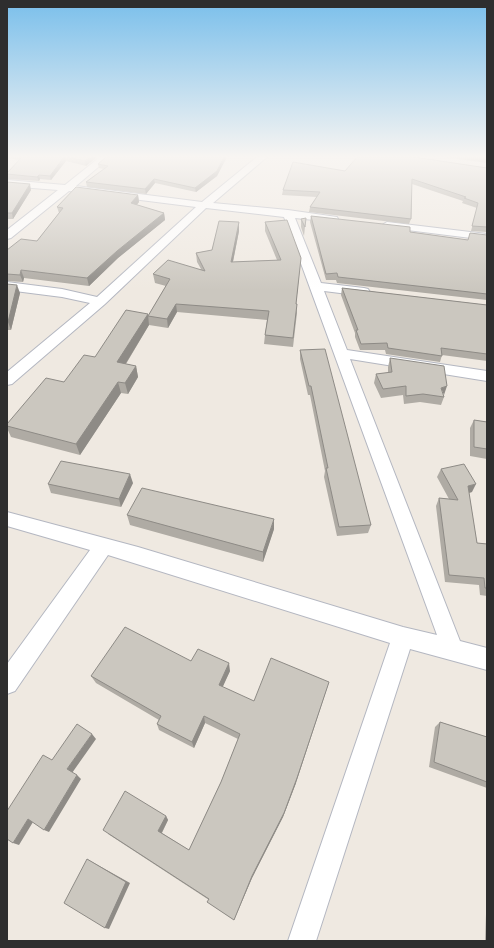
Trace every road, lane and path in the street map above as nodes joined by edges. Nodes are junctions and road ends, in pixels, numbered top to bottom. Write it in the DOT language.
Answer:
graph roads {
  1 [pos="51,201"];
  2 [pos="174,201"];
  3 [pos="209,201"];
  4 [pos="204,205"];
  5 [pos="288,214"];
  6 [pos="341,220"];
  7 [pos="380,224"];
  8 [pos="7,236"];
  9 [pos="487,238"];
  10 [pos="7,286"];
  11 [pos="315,286"];
  12 [pos="377,293"];
  13 [pos="100,301"];
  14 [pos="340,353"];
  15 [pos="487,376"];
  16 [pos="7,380"];
  17 [pos="7,519"];
  18 [pos="104,546"];
  19 [pos="403,638"];
  20 [pos="453,649"];
  21 [pos="487,659"];
  22 [pos="7,683"];
  23 [pos="302,941"];
  1 -- 8 [label="street"];
  2 -- 4 [label="street"];
  3 -- 4 [label="street"];
  4 -- 5 [label="street"];
  4 -- 13 [label="street"];
  5 -- 6 [label="street"];
  5 -- 11 [label="street"];
  7 -- 9 [label="street"];
  10 -- 13 [label="street"];
  11 -- 12 [label="street"];
  11 -- 14 [label="street"];
  13 -- 16 [label="street"];
  14 -- 15 [label="street"];
  14 -- 20 [label="street"];
  17 -- 18 [label="street"];
  18 -- 19 [label="street"];
  18 -- 22 [label="street"];
  19 -- 20 [label="street"];
  19 -- 23 [label="street"];
  20 -- 21 [label="street"];
}
